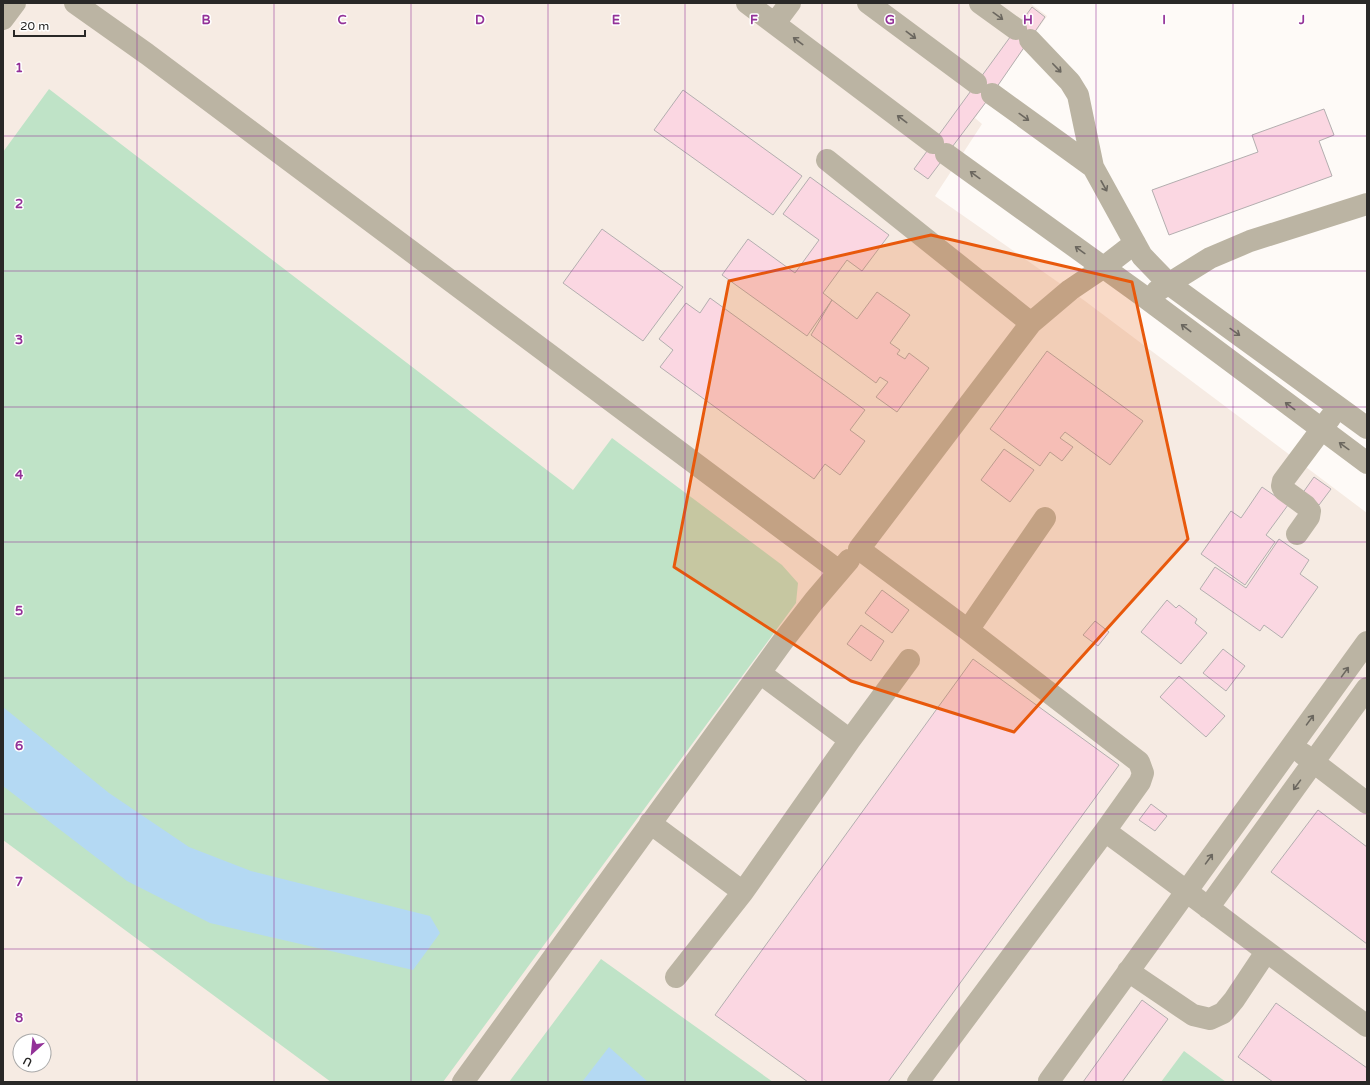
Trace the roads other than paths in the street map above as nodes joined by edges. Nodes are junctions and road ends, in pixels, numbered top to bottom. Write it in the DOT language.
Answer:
graph roads {
  1 [pos="14,3"];
  2 [pos="75,3"];
  3 [pos="747,3"];
  4 [pos="790,3"];
  5 [pos="868,3"];
  6 [pos="980,3"];
  7 [pos="3,19"];
  8 [pos="775,23"];
  9 [pos="827,160"];
  10 [pos="1093,167"];
  11 [pos="1367,204"];
  12 [pos="1135,243"];
  13 [pos="1104,267"];
  14 [pos="1169,284"];
  15 [pos="1146,298"];
  16 [pos="1031,323"];
  17 [pos="1339,408"];
  18 [pos="1367,428"];
  19 [pos="1322,430"];
  20 [pos="1367,463"];
  21 [pos="1045,518"];
  22 [pos="1297,534"];
  23 [pos="859,549"];
  24 [pos="839,571"];
  25 [pos="968,630"];
  26 [pos="1367,642"];
  27 [pos="909,660"];
  28 [pos="760,673"];
  29 [pos="1367,688"];
  30 [pos="850,740"];
  31 [pos="1292,746"];
  32 [pos="1313,762"];
  33 [pos="1367,803"];
  34 [pos="650,823"];
  35 [pos="1105,831"];
  36 [pos="1186,890"];
  37 [pos="743,892"];
  38 [pos="1208,908"];
  39 [pos="1266,952"];
  40 [pos="1128,971"];
  41 [pos="676,977"];
  42 [pos="1367,1026"];
  43 [pos="1049,1081"];
  44 [pos="463,1082"];
  45 [pos="918,1082"];
  1 -- 7 [label="street"];
  2 -- 24 [label="street"];
  3 -- 8 [label="street"];
  4 -- 8 [label="street"];
  5 -- 10 [label="street, one-way"];
  6 -- 10 [label="street, one-way"];
  13 -- 8 [label="street, one-way"];
  9 -- 16 [label="street"];
  10 -- 12 [label="street, one-way"];
  11 -- 14 [label="street"];
  12 -- 13 [label="street"];
  12 -- 14 [label="street"];
  13 -- 15 [label="street"];
  13 -- 16 [label="street"];
  14 -- 15 [label="street"];
  14 -- 17 [label="street, one-way"];
  19 -- 15 [label="street, one-way"];
  16 -- 23 [label="street"];
  17 -- 18 [label="street"];
  17 -- 19 [label="street"];
  20 -- 19 [label="street, one-way"];
  19 -- 22 [label="street"];
  21 -- 25 [label="street"];
  23 -- 24 [label="street"];
  23 -- 25 [label="street"];
  24 -- 28 [label="street"];
  25 -- 35 [label="street"];
  31 -- 26 [label="street, one-way"];
  27 -- 30 [label="street"];
  28 -- 30 [label="street"];
  28 -- 34 [label="street"];
  29 -- 32 [label="street"];
  30 -- 37 [label="street"];
  31 -- 32 [label="street"];
  36 -- 31 [label="street, one-way"];
  32 -- 33 [label="street"];
  32 -- 38 [label="street, one-way"];
  34 -- 37 [label="street"];
  34 -- 44 [label="street"];
  35 -- 36 [label="street"];
  35 -- 45 [label="street"];
  36 -- 38 [label="street"];
  36 -- 40 [label="street"];
  37 -- 41 [label="street"];
  38 -- 39 [label="street"];
  39 -- 40 [label="street"];
  39 -- 42 [label="street"];
  40 -- 43 [label="street"];
}
